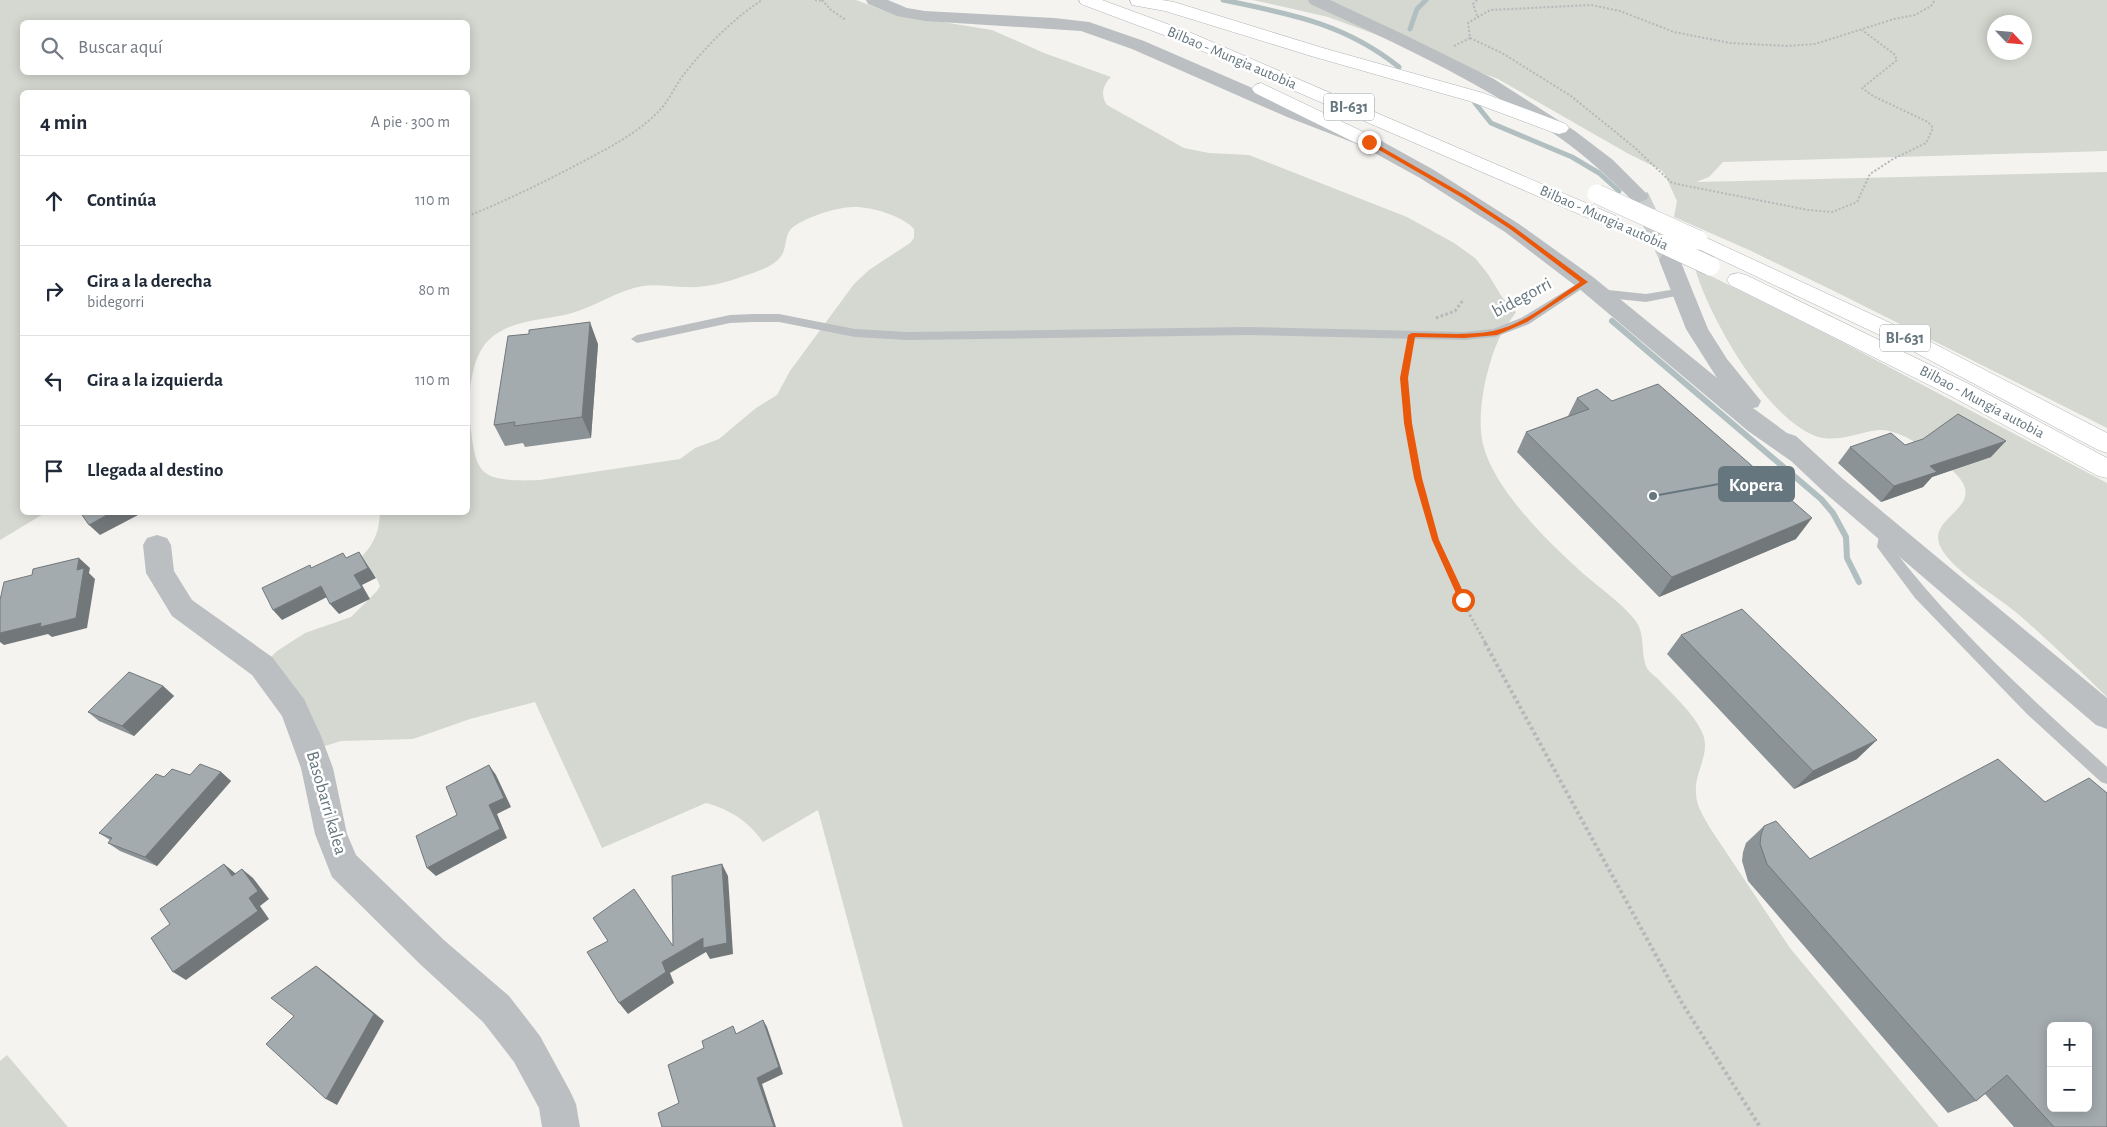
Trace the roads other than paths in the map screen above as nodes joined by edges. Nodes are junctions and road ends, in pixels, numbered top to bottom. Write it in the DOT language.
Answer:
graph roads {
  1 [pos="874,0"];
  2 [pos="1085,0"];
  3 [pos="1137,0"];
  4 [pos="1316,0"];
  5 [pos="1283,60"];
  6 [pos="1559,128"];
  7 [pos="1369,142"];
  8 [pos="1588,190"];
  9 [pos="1639,196"];
  10 [pos="1670,260"];
  11 [pos="1592,288"];
  12 [pos="1682,292"];
  13 [pos="637,339"];
  14 [pos="2107,444"];
  15 [pos="1799,454"];
  16 [pos="2107,469"];
  17 [pos="1886,528"];
  18 [pos="157,545"];
  19 [pos="2107,716"];
  20 [pos="2107,777"];
  21 [pos="561,1127"];
  1 -- 7 [label="street"];
  2 -- 7 [label="highway"];
  2 -- 16 [label="highway, Bilbao - Mungia autobia / BI-631, bridge"];
  3 -- 5 [label="highway, Bilbao - Mungia autobia"];
  3 -- 6 [label="highway"];
  4 -- 6 [label="street"];
  6 -- 9 [label="street"];
  7 -- 11 [label="street"];
  8 -- 14 [label="highway, Bilbao - Mungia autobia / BI-631, bridge"];
  10 -- 12 [label="street"];
  11 -- 12 [label="lane"];
  11 -- 13 [label="lane, bidegorri"];
  11 -- 15 [label="street"];
  12 -- 15 [label="street"];
  15 -- 17 [label="street"];
  17 -- 19 [label="street"];
  17 -- 20 [label="lane"];
  18 -- 21 [label="street, Basobarri kalea"];
}
